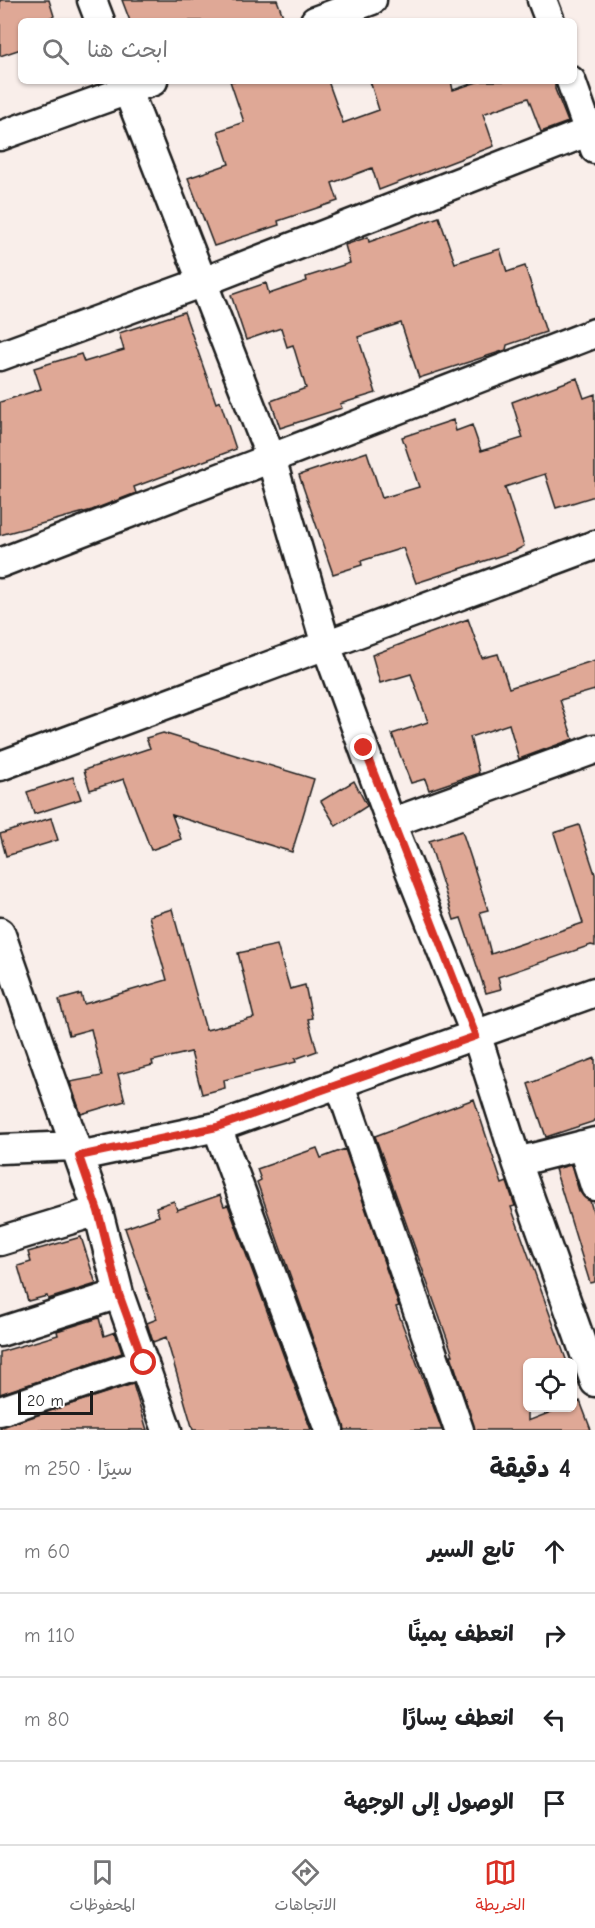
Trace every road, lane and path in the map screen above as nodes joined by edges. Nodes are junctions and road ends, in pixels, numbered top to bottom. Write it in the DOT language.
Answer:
graph roads {
  1 [pos="92,0"];
  2 [pos="372,0"];
  3 [pos="542,0"];
  4 [pos="99,18"];
  5 [pos="323,18"];
  6 [pos="549,18"];
  7 [pos="135,84"];
  8 [pos="572,84"];
  9 [pos="0,136"];
  10 [pos="593,137"];
  11 [pos="203,282"];
  12 [pos="595,333"];
  13 [pos="0,356"];
  14 [pos="271,458"];
  15 [pos="595,544"];
  16 [pos="0,563"];
  17 [pos="326,645"];
  18 [pos="595,748"];
  19 [pos="0,766"];
  20 [pos="391,823"];
  21 [pos="0,932"];
  22 [pos="595,992"];
  23 [pos="476,1036"];
  24 [pos="339,1082"];
  25 [pos="217,1127"];
  26 [pos="588,1143"];
  27 [pos="0,1149"];
  28 [pos="77,1151"];
  29 [pos="516,1162"];
  30 [pos="595,1186"];
  31 [pos="98,1211"];
  32 [pos="0,1241"];
  33 [pos="119,1294"];
  34 [pos="584,1324"];
  35 [pos="0,1332"];
  36 [pos="144,1363"];
  37 [pos="594,1378"];
  38 [pos="0,1411"];
  39 [pos="167,1430"];
  40 [pos="329,1430"];
  41 [pos="459,1430"];
  1 -- 4 [label="street"];
  2 -- 5 [label="street"];
  3 -- 6 [label="street"];
  7 -- 9 [label="street"];
  7 -- 11 [label="street"];
  8 -- 10 [label="street"];
  10 -- 11 [label="street"];
  11 -- 13 [label="street"];
  11 -- 14 [label="street"];
  12 -- 14 [label="street"];
  14 -- 16 [label="street"];
  14 -- 17 [label="street"];
  15 -- 17 [label="street"];
  17 -- 19 [label="street"];
  17 -- 20 [label="street"];
  18 -- 20 [label="street"];
  20 -- 23 [label="street"];
  21 -- 28 [label="street"];
  22 -- 23 [label="street"];
  23 -- 24 [label="street"];
  23 -- 29 [label="street"];
  24 -- 25 [label="street"];
  24 -- 41 [label="street"];
  25 -- 28 [label="street"];
  25 -- 40 [label="street"];
  26 -- 29 [label="street"];
  26 -- 30 [label="street"];
  27 -- 28 [label="street"];
  28 -- 31 [label="street"];
  29 -- 34 [label="street"];
  31 -- 32 [label="street"];
  31 -- 33 [label="street"];
  33 -- 35 [label="street"];
  33 -- 36 [label="street"];
  34 -- 37 [label="street"];
  36 -- 38 [label="street"];
  36 -- 39 [label="street"];
}
